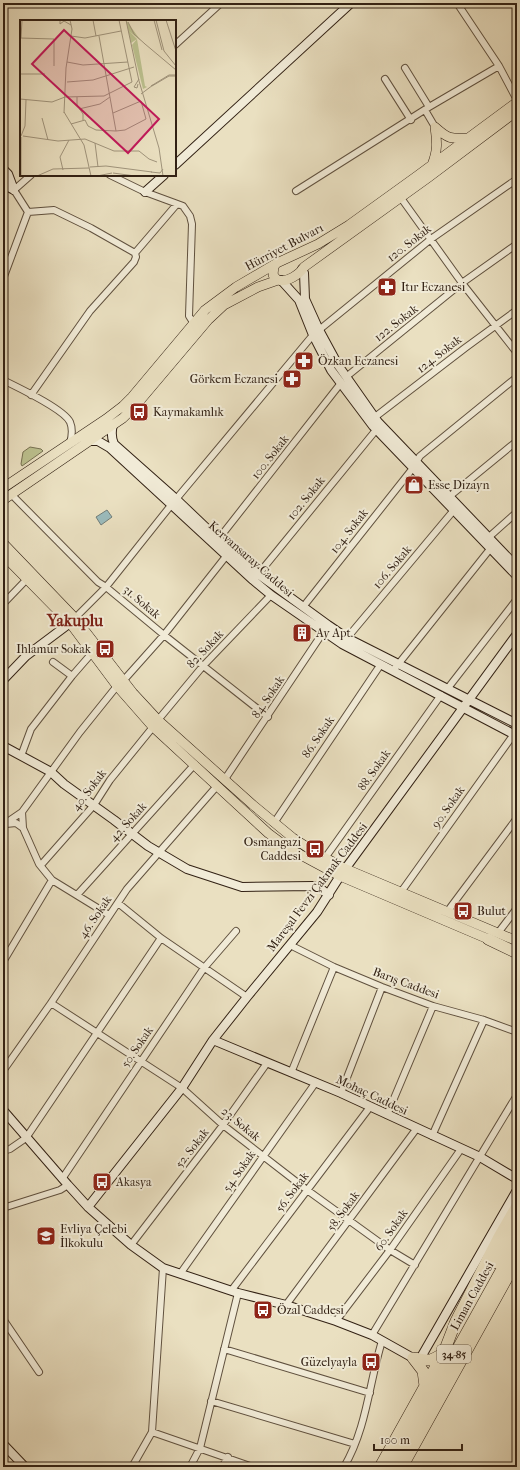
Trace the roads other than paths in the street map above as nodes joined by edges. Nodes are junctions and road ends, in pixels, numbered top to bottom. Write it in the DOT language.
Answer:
graph roads {
  1 [pos="351,3"];
  2 [pos="457,3"];
  3 [pos="217,4"];
  4 [pos="176,44"];
  5 [pos="498,66"];
  6 [pos="405,68"];
  7 [pos="385,79"];
  8 [pos="517,101"];
  9 [pos="427,109"];
  10 [pos="517,111"];
  11 [pos="410,120"];
  12 [pos="435,127"];
  13 [pos="468,138"];
  14 [pos="176,164"];
  15 [pos="431,166"];
  16 [pos="3,169"];
  17 [pos="30,176"];
  18 [pos="112,176"];
  19 [pos="163,176"];
  20 [pos="517,179"];
  21 [pos="3,184"];
  22 [pos="14,190"];
  23 [pos="296,191"];
  24 [pos="145,192"];
  25 [pos="401,198"];
  26 [pos="177,204"];
  27 [pos="28,212"];
  28 [pos="430,239"];
  29 [pos="517,244"];
  30 [pos="135,253"];
  31 [pos="287,258"];
  32 [pos="276,263"];
  33 [pos="303,268"];
  34 [pos="3,279"];
  35 [pos="280,280"];
  36 [pos="462,283"];
  37 [pos="517,310"];
  38 [pos="194,324"];
  39 [pos="495,326"];
  40 [pos="316,333"];
  41 [pos="517,353"];
  42 [pos="517,377"];
  43 [pos="3,380"];
  44 [pos="344,380"];
  45 [pos="31,395"];
  46 [pos="375,424"];
  47 [pos="113,425"];
  48 [pos="88,441"];
  49 [pos="517,441"];
  50 [pos="70,444"];
  51 [pos="414,465"];
  52 [pos="3,488"];
  53 [pos="11,494"];
  54 [pos="448,499"];
  55 [pos="3,500"];
  56 [pos="174,501"];
  57 [pos="456,508"];
  58 [pos="517,512"];
  59 [pos="217,542"];
  60 [pos="3,543"];
  61 [pos="490,543"];
  62 [pos="3,554"];
  63 [pos="227,555"];
  64 [pos="517,567"];
  65 [pos="517,576"];
  66 [pos="256,577"];
  67 [pos="27,579"];
  68 [pos="106,587"];
  69 [pos="271,595"];
  70 [pos="517,599"];
  71 [pos="3,604"];
  72 [pos="303,607"];
  73 [pos="73,621"];
  74 [pos="326,628"];
  75 [pos="517,634"];
  76 [pos="164,635"];
  77 [pos="347,638"];
  78 [pos="92,653"];
  79 [pos="53,662"];
  80 [pos="381,664"];
  81 [pos="203,666"];
  82 [pos="396,667"];
  83 [pos="72,676"];
  84 [pos="3,678"];
  85 [pos="120,684"];
  86 [pos="448,688"];
  87 [pos="441,695"];
  88 [pos="469,700"];
  89 [pos="463,708"];
  90 [pos="268,716"];
  91 [pos="156,724"];
  92 [pos="517,724"];
  93 [pos="515,735"];
  94 [pos="3,746"];
  95 [pos="21,756"];
  96 [pos="195,764"];
  97 [pos="50,772"];
  98 [pos="225,780"];
  99 [pos="217,786"];
  100 [pos="94,805"];
  101 [pos="22,812"];
  102 [pos="517,818"];
  103 [pos="274,823"];
  104 [pos="4,825"];
  105 [pos="23,828"];
  106 [pos="132,834"];
  107 [pos="159,854"];
  108 [pos="325,858"];
  109 [pos="41,865"];
  110 [pos="343,872"];
  111 [pos="52,880"];
  112 [pos="401,892"];
  113 [pos="77,894"];
  114 [pos="329,895"];
  115 [pos="118,903"];
  116 [pos="517,908"];
  117 [pos="448,912"];
  118 [pos="110,915"];
  119 [pos="236,931"];
  120 [pos="498,933"];
  121 [pos="161,938"];
  122 [pos="488,938"];
  123 [pos="517,941"];
  124 [pos="290,945"];
  125 [pos="517,949"];
  126 [pos="517,953"];
  127 [pos="3,962"];
  128 [pos="334,967"];
  129 [pos="204,968"];
  130 [pos="382,987"];
  131 [pos="247,997"];
  132 [pos="51,1002"];
  133 [pos="433,1006"];
  134 [pos="484,1020"];
  135 [pos="517,1032"];
  136 [pos="96,1033"];
  137 [pos="213,1040"];
  138 [pos="141,1061"];
  139 [pos="267,1063"];
  140 [pos="3,1070"];
  141 [pos="291,1072"];
  142 [pos="316,1082"];
  143 [pos="182,1088"];
  144 [pos="341,1093"];
  145 [pos="517,1095"];
  146 [pos="370,1107"];
  147 [pos="3,1110"];
  148 [pos="387,1115"];
  149 [pos="224,1125"];
  150 [pos="417,1128"];
  151 [pos="432,1136"];
  152 [pos="26,1138"];
  153 [pos="461,1149"];
  154 [pos="3,1152"];
  155 [pos="263,1156"];
  156 [pos="480,1157"];
  157 [pos="517,1179"];
  158 [pos="65,1182"];
  159 [pos="307,1190"];
  160 [pos="517,1190"];
  161 [pos="88,1206"];
  162 [pos="517,1206"];
  163 [pos="3,1208"];
  164 [pos="350,1220"];
  165 [pos="516,1224"];
  166 [pos="517,1242"];
  167 [pos="131,1245"];
  168 [pos="390,1250"];
  169 [pos="517,1260"];
  170 [pos="415,1265"];
  171 [pos="163,1268"];
  172 [pos="180,1274"];
  173 [pos="234,1292"];
  174 [pos="286,1305"];
  175 [pos="3,1319"];
  176 [pos="336,1321"];
  177 [pos="372,1335"];
  178 [pos="382,1341"];
  179 [pos="224,1349"];
  180 [pos="444,1352"];
  181 [pos="416,1359"];
  182 [pos="39,1372"];
  183 [pos="425,1386"];
  184 [pos="370,1393"];
  185 [pos="212,1401"];
  186 [pos="152,1432"];
  187 [pos="3,1444"];
  188 [pos="355,1444"];
  189 [pos="200,1448"];
  190 [pos="228,1457"];
  191 [pos="25,1467"];
  192 [pos="132,1467"];
  193 [pos="190,1467"];
  194 [pos="222,1467"];
  195 [pos="253,1467"];
  196 [pos="344,1467"];
  197 [pos="380,1467"];
  198 [pos="392,1467"];
  199 [pos="402,1467"];
  1 -- 14 [label="street"];
  2 -- 5 [label="street"];
  3 -- 4 [label="street"];
  5 -- 8 [label="street"];
  5 -- 9 [label="street"];
  6 -- 9 [label="street"];
  7 -- 11 [label="street"];
  8 -- 13 [label="main road, Hürriyet Bulvarı"];
  9 -- 11 [label="street"];
  9 -- 12 [label="street"];
  10 -- 25 [label="main road, Hürriyet Bulvarı"];
  11 -- 23 [label="street"];
  12 -- 13 [label="main road"];
  12 -- 15 [label="main road"];
  13 -- 15 [label="main road, Hürriyet Bulvarı"];
  15 -- 31 [label="main road, Hürriyet Bulvarı"];
  16 -- 22 [label="street"];
  17 -- 22 [label="street"];
  18 -- 24 [label="street"];
  19 -- 24 [label="street"];
  20 -- 28 [label="street, 120. Sokak"];
  21 -- 22 [label="street"];
  22 -- 27 [label="street"];
  24 -- 26 [label="street"];
  25 -- 28 [label="street"];
  25 -- 33 [label="main road, Hürriyet Bulvarı"];
  26 -- 30 [label="street"];
  26 -- 38 [label="street"];
  27 -- 30 [label="street"];
  27 -- 34 [label="street"];
  28 -- 36 [label="street"];
  28 -- 40 [label="street, 120. Sokak"];
  29 -- 36 [label="street, 122. Sokak"];
  30 -- 45 [label="street"];
  31 -- 32 [label="main road, Hürriyet Bulvarı"];
  31 -- 33 [label="main road"];
  32 -- 35 [label="main road"];
  32 -- 38 [label="main road, Hürriyet Bulvarı"];
  33 -- 35 [label="main road"];
  33 -- 40 [label="street"];
  35 -- 40 [label="street"];
  35 -- 47 [label="main road, Hürriyet Bulvarı"];
  36 -- 39 [label="street"];
  36 -- 44 [label="street, 122. Sokak"];
  37 -- 39 [label="street, 124. Sokak"];
  38 -- 50 [label="main road, Hürriyet Bulvarı"];
  39 -- 41 [label="street"];
  39 -- 46 [label="street, 124. Sokak"];
  40 -- 44 [label="street"];
  40 -- 56 [label="street, 120. Sokak"];
  42 -- 51 [label="street, 104. Sokak"];
  43 -- 45 [label="street"];
  44 -- 46 [label="street"];
  44 -- 59 [label="street, 100. Sokak"];
  45 -- 50 [label="street"];
  46 -- 51 [label="street"];
  46 -- 66 [label="street, 102. Sokak"];
  47 -- 48 [label="main road, Hürriyet Bulvarı"];
  47 -- 56 [label="street, Kervansaray Caddesi"];
  48 -- 53 [label="main road, Hürriyet Bulvarı"];
  48 -- 56 [label="street, Kervansaray Caddesi"];
  49 -- 54 [label="street"];
  50 -- 52 [label="main road, Hürriyet Bulvarı"];
  51 -- 54 [label="street"];
  51 -- 72 [label="street, 104. Sokak"];
  53 -- 55 [label="main road, Hürriyet Bulvarı"];
  53 -- 68 [label="street, 31. Sokak"];
  54 -- 57 [label="street"];
  56 -- 59 [label="street, Kervansaray Caddesi"];
  56 -- 68 [label="street, 120. Sokak"];
  57 -- 61 [label="street"];
  57 -- 77 [label="street, 106. Sokak"];
  58 -- 61 [label="street"];
  59 -- 63 [label="street, Kervansaray Caddesi"];
  59 -- 66 [label="street, Kervansaray Caddesi"];
  60 -- 73 [label="main road"];
  61 -- 64 [label="street"];
  61 -- 65 [label="street"];
  61 -- 82 [label="street"];
  62 -- 67 [label="main road"];
  63 -- 66 [label="street, Kervansaray Caddesi"];
  63 -- 76 [label="street"];
  66 -- 69 [label="street, Kervansaray Caddesi"];
  66 -- 72 [label="street, Kervansaray Caddesi"];
  67 -- 71 [label="street"];
  67 -- 73 [label="main road"];
  68 -- 73 [label="street, 120. Sokak"];
  68 -- 76 [label="street, 31. Sokak"];
  69 -- 74 [label="street, Kervansaray Caddesi"];
  69 -- 81 [label="street, 82. Sokak"];
  70 -- 86 [label="street"];
  72 -- 74 [label="street, Kervansaray Caddesi"];
  73 -- 78 [label="main road"];
  73 -- 84 [label="street"];
  73 -- 85 [label="main road"];
  74 -- 77 [label="street, Kervansaray Caddesi"];
  74 -- 80 [label="street, Kervansaray Caddesi"];
  74 -- 90 [label="street, 84. Sokak"];
  75 -- 88 [label="street, Mareşal Fevzi Çakmak Caddesi"];
  76 -- 81 [label="street, 31. Sokak"];
  76 -- 85 [label="street"];
  77 -- 82 [label="street, Kervansaray Caddesi"];
  78 -- 83 [label="street"];
  78 -- 85 [label="main road"];
  79 -- 83 [label="street"];
  80 -- 82 [label="street, Kervansaray Caddesi"];
  80 -- 103 [label="street, 86. Sokak"];
  81 -- 90 [label="street, 31. Sokak"];
  81 -- 91 [label="street, 82. Sokak"];
  82 -- 86 [label="street, Kervansaray Caddesi"];
  82 -- 87 [label="street, Kervansaray Caddesi"];
  83 -- 95 [label="street"];
  85 -- 91 [label="main road"];
  85 -- 97 [label="street"];
  86 -- 88 [label="street, Kervansaray Caddesi"];
  87 -- 89 [label="street, Kervansaray Caddesi"];
  87 -- 108 [label="street, 88. Sokak"];
  88 -- 89 [label="street, Mareşal Fevzi Çakmak Caddesi"];
  88 -- 92 [label="street, Kervansaray Caddesi"];
  89 -- 93 [label="street, Kervansaray Caddesi"];
  89 -- 110 [label="street, Mareşal Fevzi Çakmak Caddesi"];
  90 -- 98 [label="street, 84. Sokak"];
  91 -- 96 [label="main road"];
  91 -- 98 [label="main road"];
  91 -- 100 [label="street, 40. Sokak"];
  93 -- 112 [label="street, 90. Sokak"];
  94 -- 95 [label="street"];
  95 -- 97 [label="street"];
  96 -- 99 [label="main road"];
  96 -- 106 [label="street, 42. Sokak"];
  97 -- 100 [label="street"];
  97 -- 101 [label="street"];
  98 -- 99 [label="main road"];
  98 -- 103 [label="main road"];
  99 -- 107 [label="street, 46. Sokak"];
  99 -- 110 [label="main road"];
  100 -- 106 [label="street"];
  100 -- 109 [label="street, 40. Sokak"];
  101 -- 104 [label="street"];
  101 -- 105 [label="street"];
  102 -- 117 [label="street"];
  103 -- 108 [label="main road"];
  104 -- 105 [label="street"];
  105 -- 109 [label="street"];
  106 -- 107 [label="street"];
  106 -- 113 [label="street, 42. Sokak"];
  107 -- 114 [label="street"];
  107 -- 115 [label="street, 46. Sokak"];
  108 -- 110 [label="main road"];
  109 -- 111 [label="street"];
  110 -- 112 [label="main road"];
  110 -- 114 [label="street, Mareşal Fevzi Çakmak Caddesi"];
  110 -- 122 [label="main road"];
  111 -- 113 [label="street"];
  111 -- 127 [label="street"];
  112 -- 117 [label="main road"];
  113 -- 118 [label="street"];
  114 -- 124 [label="street, Mareşal Fevzi Çakmak Caddesi"];
  115 -- 118 [label="street, 46. Sokak"];
  115 -- 121 [label="street"];
  116 -- 120 [label="street"];
  117 -- 120 [label="main road"];
  118 -- 132 [label="street, 46. Sokak"];
  119 -- 129 [label="street, 50. Sokak"];
  120 -- 123 [label="main road"];
  121 -- 129 [label="street"];
  121 -- 136 [label="street"];
  122 -- 125 [label="highway"];
  122 -- 126 [label="highway"];
  124 -- 128 [label="street, Barış Caddesi"];
  124 -- 131 [label="street, Mareşal Fevzi Çakmak Caddesi"];
  128 -- 130 [label="street, Barış Caddesi"];
  128 -- 141 [label="street"];
  129 -- 131 [label="street"];
  129 -- 138 [label="street, 50. Sokak"];
  130 -- 133 [label="street, Barış Caddesi"];
  130 -- 144 [label="street"];
  131 -- 137 [label="street, Mareşal Fevzi Çakmak Caddesi"];
  132 -- 136 [label="street, 23. Sokak"];
  132 -- 140 [label="street, 46. Sokak"];
  133 -- 134 [label="street, Barış Caddesi"];
  133 -- 148 [label="street"];
  134 -- 135 [label="street, Barış Caddesi"];
  134 -- 151 [label="street"];
  136 -- 138 [label="street, 23. Sokak"];
  136 -- 152 [label="street"];
  137 -- 139 [label="street, Mohaç Caddesi"];
  137 -- 143 [label="street, Mareşal Fevzi Çakmak Caddesi"];
  138 -- 143 [label="street, 23. Sokak"];
  138 -- 158 [label="street, 50. Sokak"];
  139 -- 141 [label="street, Mohaç Caddesi"];
  139 -- 149 [label="street, 52. Sokak"];
  141 -- 142 [label="street, Mohaç Caddesi"];
  142 -- 144 [label="street, Mohaç Caddesi"];
  142 -- 155 [label="street, 54. Sokak"];
  143 -- 149 [label="street, 23. Sokak"];
  143 -- 161 [label="street, Mareşal Fevzi Çakmak Caddesi"];
  144 -- 146 [label="street, Mohaç Caddesi"];
  145 -- 156 [label="street"];
  146 -- 148 [label="street, Mohaç Caddesi"];
  146 -- 159 [label="street, 56. Sokak"];
  147 -- 152 [label="street"];
  148 -- 150 [label="street, Mohaç Caddesi"];
  149 -- 155 [label="street, 23. Sokak"];
  149 -- 167 [label="street, 52. Sokak"];
  150 -- 151 [label="street, Mohaç Caddesi"];
  150 -- 164 [label="street, 58. Sokak"];
  151 -- 153 [label="street, Mohaç Caddesi"];
  152 -- 154 [label="street"];
  152 -- 158 [label="street"];
  153 -- 156 [label="street, Mohaç Caddesi"];
  153 -- 168 [label="street, 60. Sokak"];
  155 -- 159 [label="street, 23. Sokak"];
  155 -- 172 [label="street, 54. Sokak"];
  156 -- 157 [label="street, Mohaç Caddesi"];
  156 -- 170 [label="street"];
  158 -- 161 [label="street"];
  158 -- 163 [label="street"];
  159 -- 164 [label="street, 23. Sokak"];
  159 -- 173 [label="street, 56. Sokak"];
  160 -- 181 [label="street"];
  161 -- 167 [label="street"];
  162 -- 180 [label="highway"];
  164 -- 168 [label="street, 23. Sokak"];
  164 -- 174 [label="street, 58. Sokak"];
  165 -- 180 [label="highway"];
  166 -- 198 [label="highway, Liman Caddesi / 34-85"];
  167 -- 171 [label="street"];
  168 -- 170 [label="street, 23. Sokak"];
  168 -- 176 [label="street, 60. Sokak"];
  169 -- 199 [label="highway, Liman Caddesi / 34-85"];
  170 -- 177 [label="street"];
  171 -- 172 [label="street"];
  171 -- 186 [label="street"];
  172 -- 173 [label="street"];
  173 -- 174 [label="street"];
  173 -- 179 [label="street"];
  174 -- 176 [label="street"];
  175 -- 182 [label="street"];
  176 -- 177 [label="street"];
  177 -- 178 [label="street"];
  178 -- 181 [label="street"];
  178 -- 184 [label="street"];
  179 -- 184 [label="street"];
  179 -- 185 [label="street"];
  180 -- 181 [label="highway"];
  180 -- 183 [label="highway"];
  181 -- 183 [label="highway"];
  183 -- 197 [label="highway"];
  184 -- 188 [label="street"];
  185 -- 188 [label="street"];
  185 -- 189 [label="street"];
  186 -- 189 [label="street"];
  186 -- 192 [label="street"];
  187 -- 191 [label="street"];
  188 -- 196 [label="street"];
  189 -- 190 [label="street"];
  189 -- 193 [label="street"];
  190 -- 194 [label="street"];
  190 -- 195 [label="street"];
}
